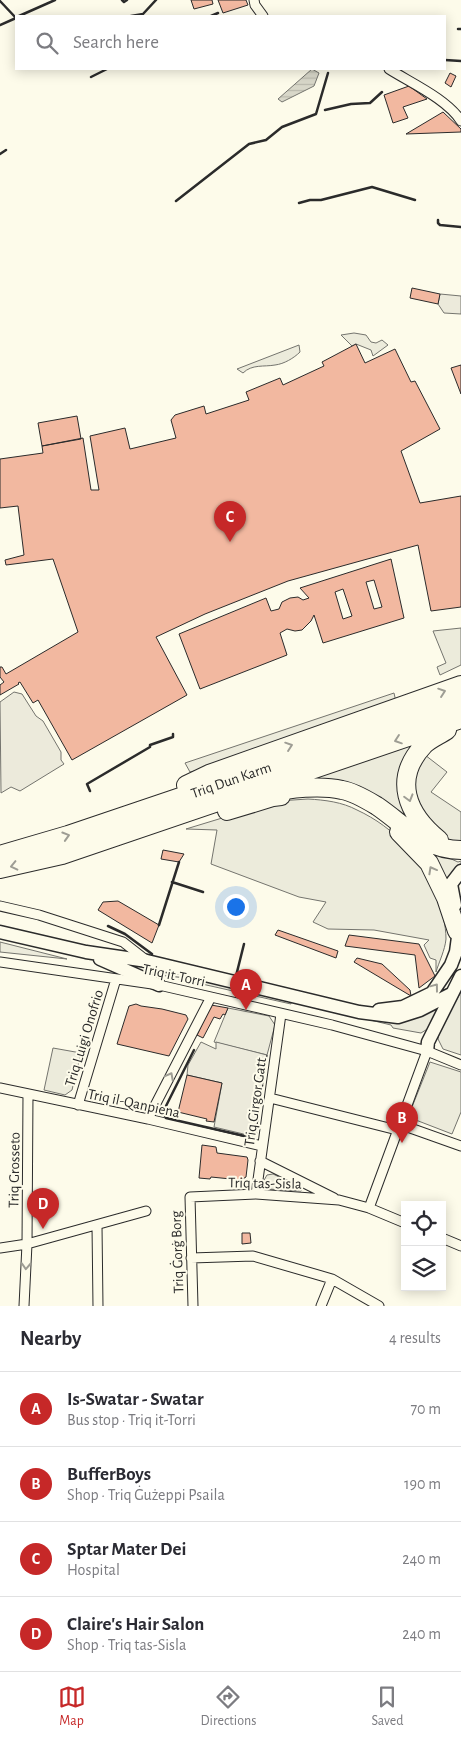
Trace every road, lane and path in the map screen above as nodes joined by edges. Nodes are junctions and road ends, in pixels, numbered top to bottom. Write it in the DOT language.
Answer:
graph roads {
  1 [pos="254,0"];
  2 [pos="262,15"];
  3 [pos="391,70"];
  4 [pos="461,121"];
  5 [pos="461,685"];
  6 [pos="460,708"];
  7 [pos="461,725"];
  8 [pos="212,812"];
  9 [pos="115,819"];
  10 [pos="456,850"];
  11 [pos="0,853"];
  12 [pos="62,855"];
  13 [pos="0,869"];
  14 [pos="461,871"];
  15 [pos="0,906"];
  16 [pos="457,931"];
  17 [pos="0,932"];
  18 [pos="86,952"];
  19 [pos="147,961"];
  20 [pos="0,962"];
  21 [pos="461,976"];
  22 [pos="116,979"];
  23 [pos="159,985"];
  24 [pos="451,994"];
  25 [pos="211,997"];
  26 [pos="359,1012"];
  27 [pos="281,1014"];
  28 [pos="427,1051"];
  29 [pos="461,1065"];
  30 [pos="0,1088"];
  31 [pos="28,1094"];
  32 [pos="270,1098"];
  33 [pos="78,1105"];
  34 [pos="148,1119"];
  35 [pos="398,1127"];
  36 [pos="262,1146"];
  37 [pos="461,1146"];
  38 [pos="260,1161"];
  39 [pos="256,1194"];
  40 [pos="190,1197"];
  41 [pos="339,1200"];
  42 [pos="369,1208"];
  43 [pos="146,1211"];
  44 [pos="401,1221"];
  45 [pos="97,1226"];
  46 [pos="446,1240"];
  47 [pos="27,1244"];
  48 [pos="461,1246"];
  49 [pos="0,1248"];
  50 [pos="191,1258"];
  51 [pos="332,1279"];
  52 [pos="24,1306"];
  53 [pos="98,1306"];
  54 [pos="193,1306"];
  55 [pos="321,1306"];
  56 [pos="379,1306"];
  1 -- 2 [label="street"];
  3 -- 4 [label="street"];
  9 -- 5 [label="highway, one-way"];
  6 -- 9 [label="highway, Triq Dun Karm"];
  6 -- 12 [label="highway, Triq Dun Karm, one-way"];
  7 -- 10 [label="highway, one-way"];
  8 -- 10 [label="highway"];
  8 -- 12 [label="highway"];
  16 -- 8 [label="highway, one-way"];
  11 -- 9 [label="highway, Triq Dun Karm, one-way"];
  12 -- 13 [label="highway, Triq Dun Karm, one-way"];
  14 -- 16 [label="main road"];
  15 -- 19 [label="street"];
  26 -- 16 [label="main road, one-way"];
  17 -- 18 [label="main road"];
  18 -- 19 [label="main road"];
  18 -- 23 [label="main road"];
  19 -- 26 [label="main road"];
  20 -- 22 [label="street, Triq it-Torri"];
  21 -- 24 [label="main road"];
  22 -- 23 [label="street, Triq it-Torri"];
  22 -- 33 [label="street, Triq Luigi Onofrio"];
  23 -- 25 [label="street, Triq it-Torri"];
  24 -- 26 [label="main road"];
  24 -- 28 [label="main road"];
  25 -- 27 [label="street, Triq it-Torri"];
  34 -- 25 [label="street, one-way"];
  27 -- 28 [label="street, Triq it-Torri"];
  27 -- 32 [label="street, Triq Girgor Gatt"];
  28 -- 29 [label="street, Triq it-Torri"];
  28 -- 35 [label="street"];
  30 -- 31 [label="street, Triq il-Qanpiena"];
  31 -- 33 [label="street, Triq il-Qanpiena"];
  31 -- 47 [label="street, Triq Grosseto"];
  32 -- 35 [label="street"];
  32 -- 36 [label="street, Triq Girgor Gatt"];
  33 -- 34 [label="street, Triq il-Qanpiena"];
  34 -- 36 [label="street, Triq il-Qanpiena"];
  35 -- 37 [label="street"];
  35 -- 42 [label="street"];
  36 -- 38 [label="street, Triq Girgor Gatt"];
  38 -- 39 [label="street, Triq Girgor Gatt"];
  38 -- 41 [label="street, Triq tas-Sisla"];
  39 -- 40 [label="street, Triq tas-Sisla"];
  39 -- 41 [label="street, Triq tas-Sisla"];
  40 -- 50 [label="street, Triq Ġorġ Borg"];
  41 -- 42 [label="street, Triq tas-Sisla"];
  42 -- 44 [label="street, Triq tas-Sisla"];
  43 -- 45 [label="street"];
  45 -- 47 [label="street"];
  45 -- 53 [label="street"];
  46 -- 48 [label="street"];
  47 -- 49 [label="street"];
  47 -- 52 [label="street, Triq Grosseto, one-way"];
  50 -- 51 [label="street"];
  50 -- 54 [label="street, Triq Ġorġ Borg"];
  51 -- 55 [label="street"];
  51 -- 56 [label="street"];
}
